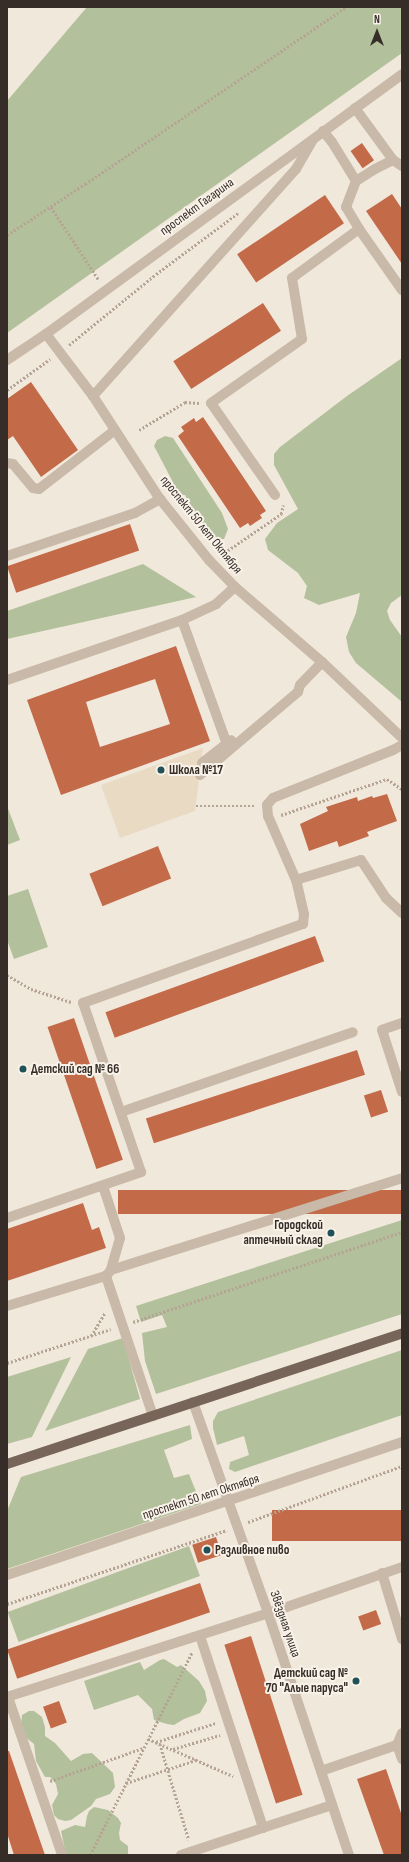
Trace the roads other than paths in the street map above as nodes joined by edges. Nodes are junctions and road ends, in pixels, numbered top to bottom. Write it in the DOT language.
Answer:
graph roads {
  1 [pos="402,74"];
  2 [pos="355,108"];
  3 [pos="323,131"];
  4 [pos="314,138"];
  5 [pos="393,160"];
  6 [pos="402,166"];
  7 [pos="356,182"];
  8 [pos="359,229"];
  9 [pos="402,290"];
  10 [pos="46,334"];
  11 [pos="7,360"];
  12 [pos="93,396"];
  13 [pos="115,430"];
  14 [pos="7,463"];
  15 [pos="275,495"];
  16 [pos="160,499"];
  17 [pos="7,556"];
  18 [pos="235,587"];
  19 [pos="182,620"];
  20 [pos="322,662"];
  21 [pos="7,680"];
  22 [pos="402,738"];
  23 [pos="402,745"];
  24 [pos="228,746"];
  25 [pos="202,762"];
  26 [pos="200,775"];
  27 [pos="296,880"];
  28 [pos="402,912"];
  29 [pos="402,1024"];
  30 [pos="353,1032"];
  31 [pos="402,1092"];
  32 [pos="121,1112"];
  33 [pos="402,1178"];
  34 [pos="102,1186"];
  35 [pos="7,1218"];
  36 [pos="109,1273"];
  37 [pos="7,1306"];
  38 [pos="402,1333"];
  39 [pos="193,1402"];
  40 [pos="153,1416"];
  41 [pos="402,1442"];
  42 [pos="7,1464"];
  43 [pos="227,1502"];
  44 [pos="402,1567"];
  45 [pos="382,1573"];
  46 [pos="7,1575"];
  47 [pos="268,1613"];
  48 [pos="401,1633"];
  49 [pos="200,1636"];
  50 [pos="8,1697"];
  51 [pos="402,1733"];
  52 [pos="397,1745"];
  53 [pos="402,1759"];
  54 [pos="321,1771"];
  55 [pos="332,1805"];
  56 [pos="263,1828"];
  57 [pos="62,1855"];
  58 [pos="180,1855"];
  59 [pos="348,1855"];
  1 -- 2 [label="street, проспект Гагарина"];
  2 -- 3 [label="street, проспект Гагарина"];
  2 -- 5 [label="street"];
  3 -- 4 [label="street, проспект Гагарина"];
  3 -- 7 [label="street"];
  4 -- 10 [label="street, проспект Гагарина"];
  4 -- 12 [label="street"];
  5 -- 6 [label="street"];
  5 -- 7 [label="street"];
  7 -- 8 [label="street"];
  8 -- 9 [label="street"];
  8 -- 15 [label="street"];
  10 -- 11 [label="street, проспект Гагарина"];
  10 -- 12 [label="street, проспект 50 лет Октября"];
  12 -- 13 [label="street, проспект 50 лет Октября"];
  13 -- 14 [label="street"];
  13 -- 16 [label="street, проспект 50 лет Октября"];
  16 -- 17 [label="street"];
  16 -- 18 [label="street, проспект 50 лет Октября"];
  18 -- 19 [label="street"];
  18 -- 20 [label="street, проспект 50 лет Октября"];
  19 -- 21 [label="street"];
  19 -- 24 [label="street"];
  20 -- 22 [label="street, проспект 50 лет Октября"];
  20 -- 24 [label="street"];
  23 -- 27 [label="street"];
  24 -- 25 [label="street"];
  24 -- 26 [label="street"];
  27 -- 28 [label="street"];
  27 -- 32 [label="street"];
  29 -- 31 [label="street"];
  30 -- 32 [label="street"];
  32 -- 34 [label="street"];
  33 -- 36 [label="street"];
  34 -- 35 [label="street"];
  34 -- 36 [label="street"];
  36 -- 37 [label="street"];
  36 -- 40 [label="street"];
  38 -- 39 [label="main road"];
  39 -- 40 [label="main road"];
  39 -- 43 [label="street, Звёздная улица"];
  40 -- 42 [label="main road"];
  41 -- 43 [label="street, проспект 50 лет Октября"];
  43 -- 46 [label="street, проспект 50 лет Октября"];
  43 -- 47 [label="street, Звёздная улица"];
  44 -- 45 [label="street"];
  45 -- 47 [label="street"];
  45 -- 48 [label="street"];
  47 -- 49 [label="street"];
  47 -- 54 [label="street, Звёздная улица"];
  49 -- 50 [label="street"];
  49 -- 56 [label="street"];
  50 -- 57 [label="street"];
  51 -- 52 [label="street"];
  52 -- 53 [label="street"];
  52 -- 54 [label="street"];
  54 -- 55 [label="street, Звёздная улица"];
  55 -- 56 [label="street"];
  55 -- 59 [label="street, Звёздная улица"];
  56 -- 58 [label="street"];
}
